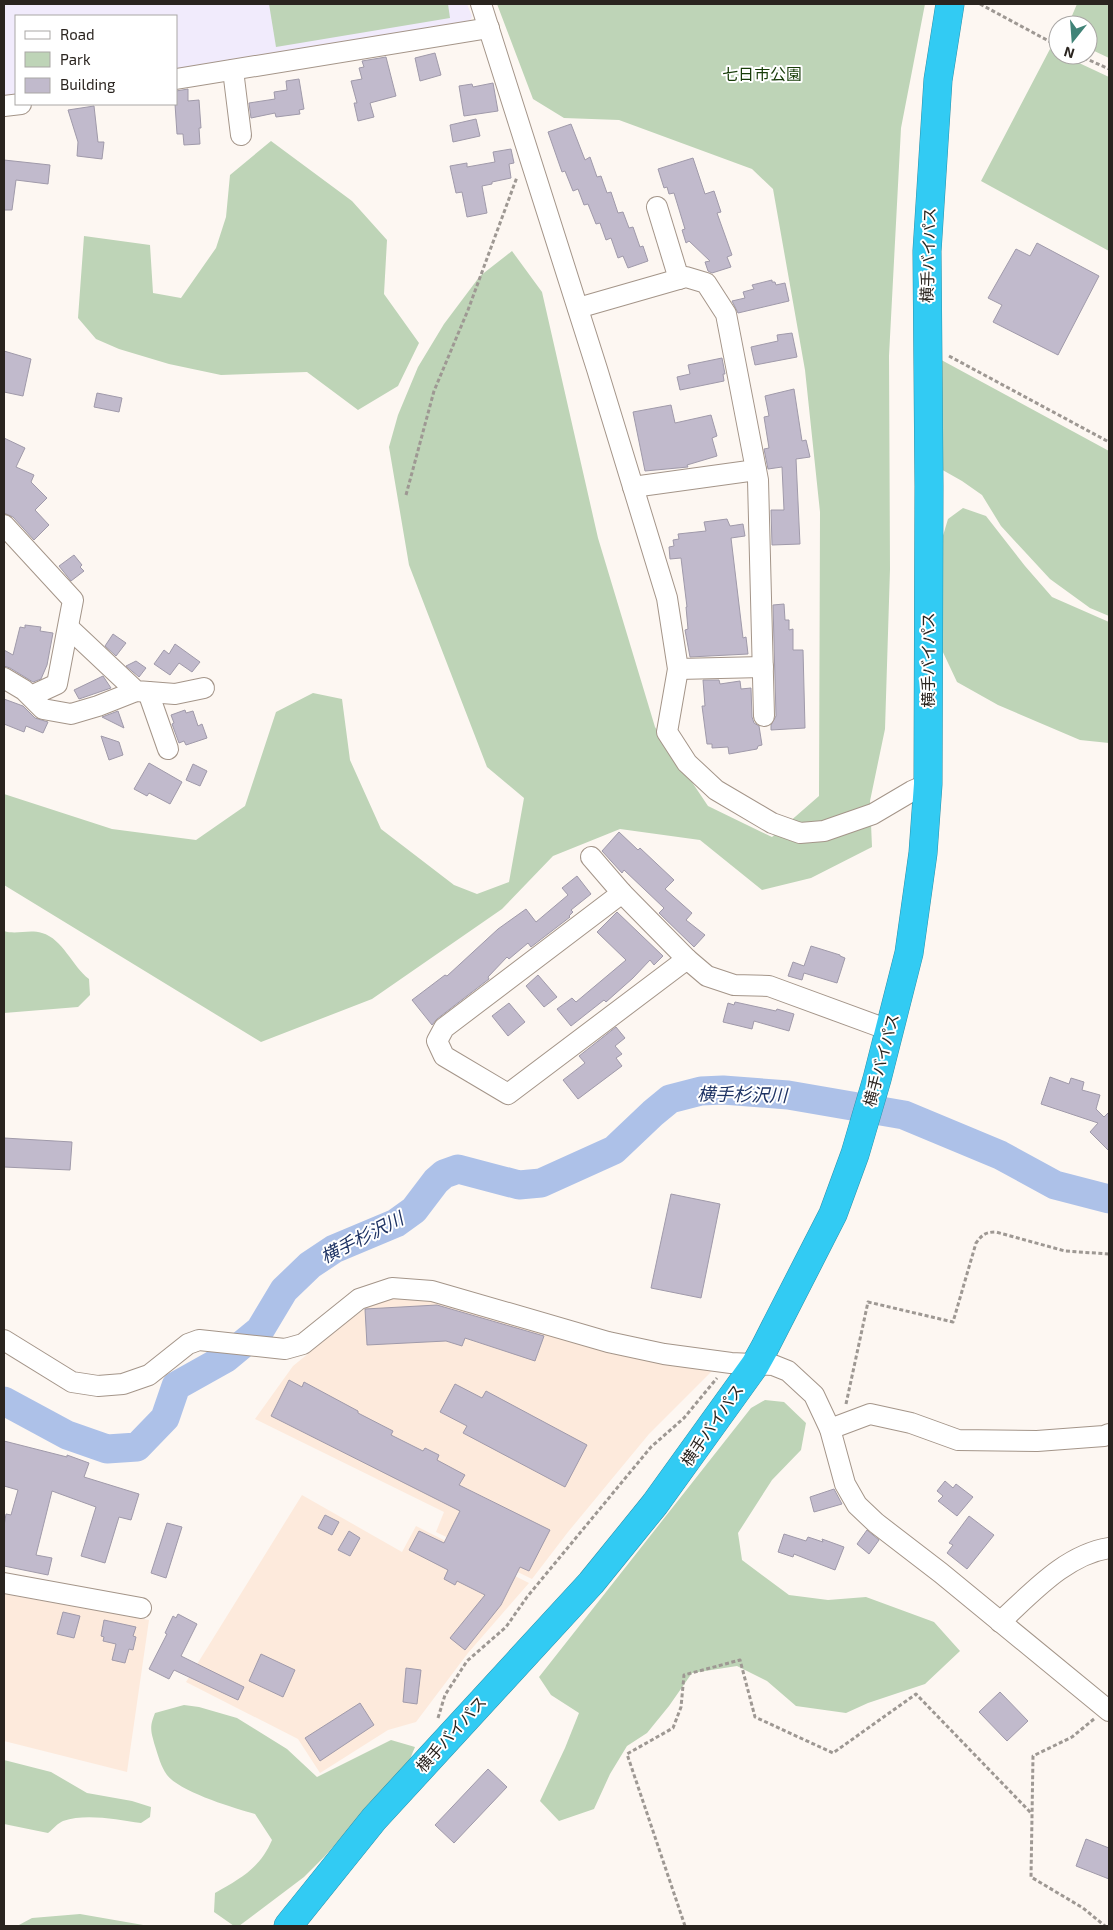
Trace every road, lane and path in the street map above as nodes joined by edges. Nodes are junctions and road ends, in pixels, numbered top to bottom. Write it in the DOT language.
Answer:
graph roads {
  1 [pos="481,4"];
  2 [pos="950,4"];
  3 [pos="980,4"];
  4 [pos="489,28"];
  5 [pos="1048,41"];
  6 [pos="233,70"];
  7 [pos="178,79"];
  8 [pos="241,135"];
  9 [pos="527,148"];
  10 [pos="657,207"];
  11 [pos="679,279"];
  12 [pos="578,308"];
  13 [pos="927,344"];
  14 [pos="1109,442"];
  15 [pos="756,470"];
  16 [pos="633,487"];
  17 [pos="406,496"];
  18 [pos="4,525"];
  19 [pos="69,628"];
  20 [pos="763,667"];
  21 [pos="678,669"];
  22 [pos="4,678"];
  23 [pos="204,688"];
  24 [pos="142,691"];
  25 [pos="31,696"];
  26 [pos="764,716"];
  27 [pos="168,749"];
  28 [pos="928,784"];
  29 [pos="591,858"];
  30 [pos="622,893"];
  31 [pos="687,959"];
  32 [pos="889,1030"];
  33 [pos="1109,1254"];
  34 [pos="4,1340"];
  35 [pos="744,1364"];
  36 [pos="837,1427"];
  37 [pos="1109,1434"];
  38 [pos="1109,1548"];
  39 [pos="4,1583"];
  40 [pos="141,1608"];
  41 [pos="1000,1622"];
  42 [pos="1107,1709"];
  43 [pos="437,1719"];
  44 [pos="1032,1814"];
  45 [pos="288,1926"];
  46 [pos="685,1926"];
  47 [pos="1105,1926"];
  1 -- 4 [label="street"];
  2 -- 13 [label="highway, 横手バイパス"];
  3 -- 5 [label="path"];
  4 -- 6 [label="street"];
  4 -- 9 [label="street"];
  6 -- 7 [label="street"];
  6 -- 8 [label="street"];
  9 -- 12 [label="street"];
  9 -- 17 [label="path"];
  10 -- 11 [label="street"];
  11 -- 12 [label="street"];
  11 -- 15 [label="street"];
  12 -- 16 [label="street"];
  13 -- 14 [label="path"];
  13 -- 28 [label="highway, 横手バイパス"];
  15 -- 16 [label="street"];
  15 -- 20 [label="street"];
  16 -- 21 [label="street"];
  18 -- 19 [label="street"];
  19 -- 24 [label="street"];
  19 -- 25 [label="street"];
  20 -- 21 [label="street"];
  20 -- 26 [label="street"];
  21 -- 28 [label="street"];
  22 -- 25 [label="street"];
  23 -- 24 [label="street"];
  24 -- 25 [label="street"];
  24 -- 27 [label="street"];
  28 -- 32 [label="highway, 横手バイパス"];
  29 -- 30 [label="street"];
  30 -- 31 [label="street"];
  30 -- 31 [label="street"];
  31 -- 32 [label="street"];
  32 -- 35 [label="highway, 横手バイパス"];
  33 -- 36 [label="path"];
  34 -- 35 [label="street"];
  35 -- 36 [label="street"];
  35 -- 43 [label="path"];
  35 -- 45 [label="highway, 横手バイパス"];
  36 -- 37 [label="street"];
  36 -- 41 [label="street"];
  38 -- 41 [label="street"];
  39 -- 40 [label="street"];
  41 -- 42 [label="street"];
  42 -- 44 [label="path"];
  44 -- 46 [label="path"];
  44 -- 47 [label="path"];
}
